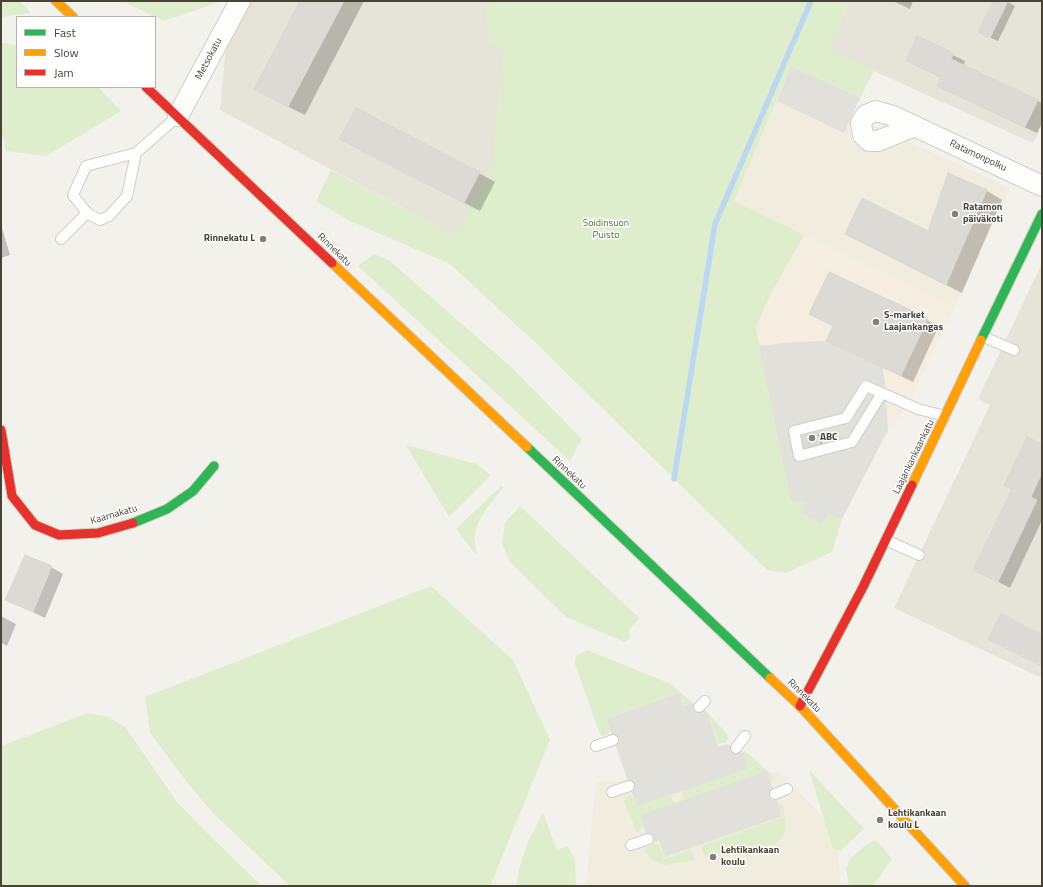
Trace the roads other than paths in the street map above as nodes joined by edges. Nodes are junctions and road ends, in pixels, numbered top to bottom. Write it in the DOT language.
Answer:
graph roads {
  1 [pos="56,1"];
  2 [pos="240,1"];
  3 [pos="72,16"];
  4 [pos="147,88"];
  5 [pos="178,116"];
  6 [pos="915,126"];
  7 [pos="136,153"];
  8 [pos="1042,186"];
  9 [pos="87,213"];
  10 [pos="1042,214"];
  11 [pos="61,239"];
  12 [pos="984,337"];
  13 [pos="1014,350"];
  14 [pos="882,393"];
  15 [pos="945,416"];
  16 [pos="1,430"];
  17 [pos="214,466"];
  18 [pos="886,540"];
  19 [pos="918,555"];
  20 [pos="800,706"];
  21 [pos="745,736"];
  22 [pos="613,740"];
  23 [pos="596,746"];
  24 [pos="736,748"];
  25 [pos="629,786"];
  26 [pos="787,789"];
  27 [pos="612,792"];
  28 [pos="775,794"];
  29 [pos="648,839"];
  30 [pos="631,845"];
  31 [pos="964,886"];
  1 -- 3 [label="street"];
  2 -- 5 [label="street, Metsokatu"];
  4 -- 5 [label="street, Rinnekatu"];
  5 -- 7 [label="lane"];
  5 -- 20 [label="street, Rinnekatu"];
  6 -- 8 [label="street, Ratamonpolku"];
  7 -- 9 [label="lane"];
  7 -- 9 [label="lane"];
  9 -- 11 [label="lane"];
  10 -- 12 [label="street, Laajankankaankatu"];
  12 -- 13 [label="lane"];
  12 -- 15 [label="street, Laajankankaankatu"];
  14 -- 14 [label="lane"];
  14 -- 15 [label="lane"];
  15 -- 18 [label="street, Laajankankaankatu"];
  16 -- 17 [label="street, Kaarnakatu"];
  18 -- 19 [label="lane"];
  18 -- 20 [label="street, Laajankankaankatu"];
  20 -- 31 [label="street, Rinnekatu"];
  21 -- 24 [label="lane"];
  22 -- 23 [label="lane"];
  25 -- 27 [label="lane"];
  26 -- 28 [label="lane"];
  29 -- 30 [label="lane"];
}
